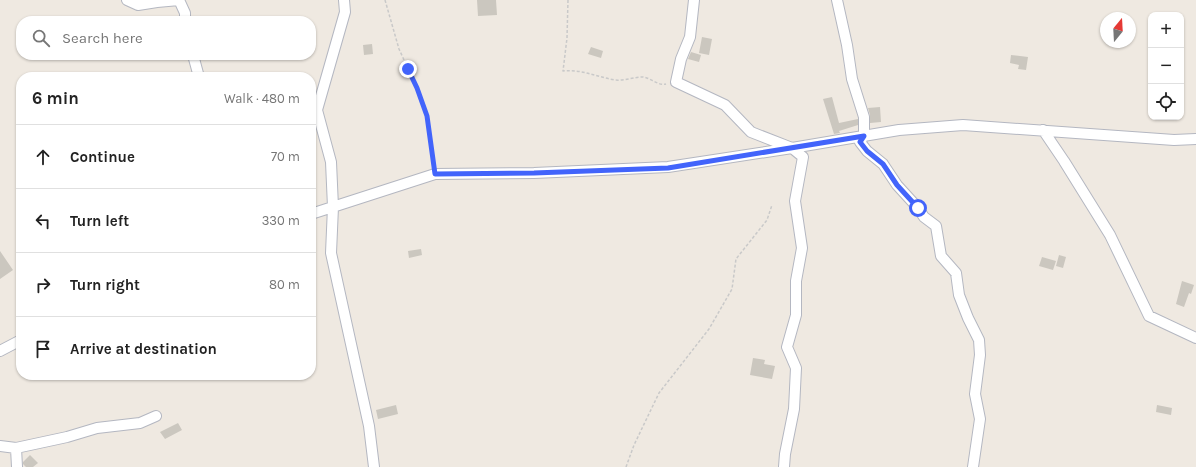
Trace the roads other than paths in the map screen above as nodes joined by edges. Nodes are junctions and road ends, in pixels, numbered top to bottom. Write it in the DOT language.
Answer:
graph roads {
  1 [pos="127,0"];
  2 [pos="179,0"];
  3 [pos="344,0"];
  4 [pos="694,0"];
  5 [pos="837,0"];
  6 [pos="185,16"];
  7 [pos="194,60"];
  8 [pos="198,72"];
  9 [pos="1043,130"];
  10 [pos="864,136"];
  11 [pos="1196,139"];
  12 [pos="792,148"];
  13 [pos="333,207"];
  14 [pos="316,212"];
  15 [pos="1196,338"];
  16 [pos="16,343"];
  17 [pos="0,351"];
  18 [pos="156,416"];
  19 [pos="0,446"];
  20 [pos="16,448"];
  21 [pos="17,467"];
  22 [pos="374,467"];
  23 [pos="784,467"];
  24 [pos="973,467"];
  1 -- 2 [label="street"];
  2 -- 6 [label="street"];
  3 -- 13 [label="street"];
  4 -- 12 [label="street"];
  5 -- 10 [label="street"];
  7 -- 8 [label="street"];
  9 -- 10 [label="street"];
  9 -- 11 [label="street"];
  9 -- 15 [label="street"];
  10 -- 12 [label="street"];
  10 -- 24 [label="street"];
  12 -- 13 [label="street"];
  12 -- 23 [label="street"];
  13 -- 14 [label="street"];
  13 -- 22 [label="street"];
  16 -- 17 [label="street"];
  18 -- 20 [label="street"];
  19 -- 20 [label="street"];
  20 -- 21 [label="street"];
}
